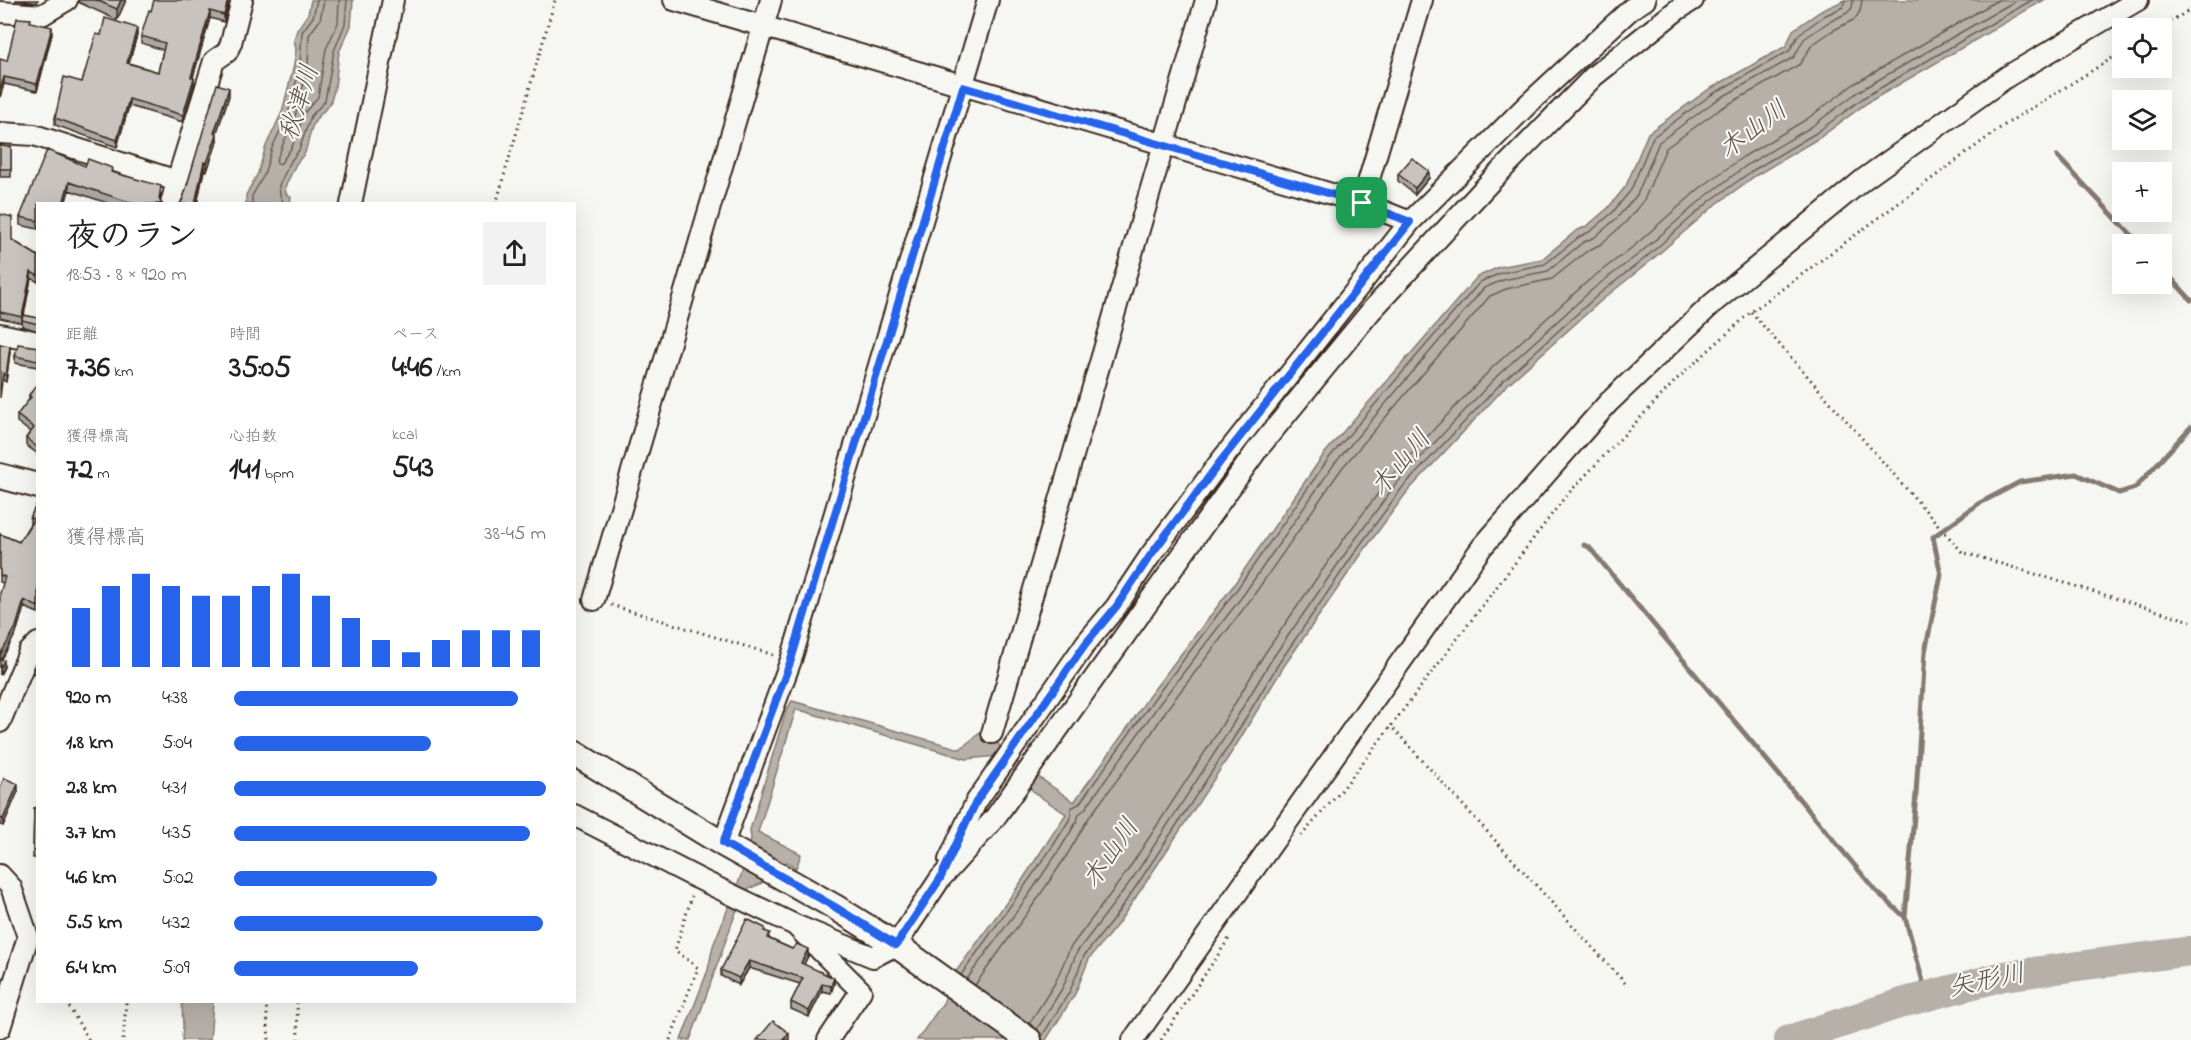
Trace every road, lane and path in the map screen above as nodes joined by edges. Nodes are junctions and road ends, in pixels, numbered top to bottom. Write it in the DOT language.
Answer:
graph roads {
  1 [pos="67,0"];
  2 [pos="242,0"];
  3 [pos="393,0"];
  4 [pos="555,0"];
  5 [pos="674,0"];
  6 [pos="771,0"];
  7 [pos="988,0"];
  8 [pos="1206,0"];
  9 [pos="1422,0"];
  10 [pos="1693,0"];
  11 [pos="2138,0"];
  12 [pos="1637,3"];
  13 [pos="2191,9"];
  14 [pos="0,12"];
  15 [pos="2172,21"];
  16 [pos="763,27"];
  17 [pos="2112,58"];
  18 [pos="963,87"];
  19 [pos="0,133"];
  20 [pos="1162,145"];
  21 [pos="177,181"];
  22 [pos="172,202"];
  23 [pos="351,202"];
  24 [pos="497,202"];
  25 [pos="1362,203"];
  26 [pos="1410,222"];
  27 [pos="1751,312"];
  28 [pos="0,334"];
  29 [pos="36,342"];
  30 [pos="0,476"];
  31 [pos="36,485"];
  32 [pos="594,600"];
  33 [pos="2191,621"];
  34 [pos="36,645"];
  35 [pos="791,660"];
  36 [pos="0,722"];
  37 [pos="1391,726"];
  38 [pos="992,733"];
  39 [pos="576,754"];
  40 [pos="576,816"];
  41 [pos="1296,842"];
  42 [pos="723,843"];
  43 [pos="0,875"];
  44 [pos="697,878"];
  45 [pos="940,879"];
  46 [pos="795,925"];
  47 [pos="1231,936"];
  48 [pos="896,945"];
  49 [pos="1625,983"];
  50 [pos="67,1003"];
  51 [pos="126,1003"];
  52 [pos="266,1003"];
  53 [pos="297,1003"];
  54 [pos="0,1028"];
  55 [pos="89,1040"];
  56 [pos="123,1040"];
  57 [pos="269,1040"];
  58 [pos="298,1040"];
  59 [pos="670,1040"];
  60 [pos="828,1040"];
  61 [pos="1029,1040"];
  62 [pos="1133,1040"];
  63 [pos="1161,1040"];
  1 -- 14 [label="street"];
  2 -- 21 [label="street"];
  3 -- 23 [label="street"];
  4 -- 24 [label="path"];
  5 -- 16 [label="street"];
  6 -- 16 [label="street"];
  7 -- 18 [label="street"];
  8 -- 20 [label="street"];
  9 -- 25 [label="street"];
  10 -- 45 [label="street"];
  11 -- 62 [label="street"];
  12 -- 26 [label="street"];
  13 -- 15 [label="path"];
  16 -- 18 [label="street"];
  16 -- 32 [label="street"];
  17 -- 27 [label="path"];
  18 -- 20 [label="street"];
  18 -- 35 [label="street"];
  19 -- 21 [label="street"];
  20 -- 25 [label="street"];
  20 -- 38 [label="street"];
  21 -- 22 [label="street"];
  25 -- 26 [label="street"];
  26 -- 45 [label="street"];
  27 -- 33 [label="path"];
  27 -- 37 [label="path"];
  28 -- 29 [label="street"];
  30 -- 31 [label="main road"];
  32 -- 35 [label="path"];
  34 -- 36 [label="street"];
  35 -- 42 [label="street"];
  37 -- 41 [label="path"];
  37 -- 49 [label="path"];
  39 -- 42 [label="main road"];
  40 -- 44 [label="street"];
  42 -- 48 [label="main road"];
  43 -- 54 [label="street"];
  44 -- 46 [label="street"];
  44 -- 59 [label="path"];
  45 -- 48 [label="street"];
  46 -- 48 [label="street"];
  46 -- 60 [label="street"];
  47 -- 63 [label="path"];
  48 -- 61 [label="main road"];
  50 -- 55 [label="path"];
  51 -- 56 [label="path"];
  52 -- 57 [label="path"];
  53 -- 58 [label="path"];
}
